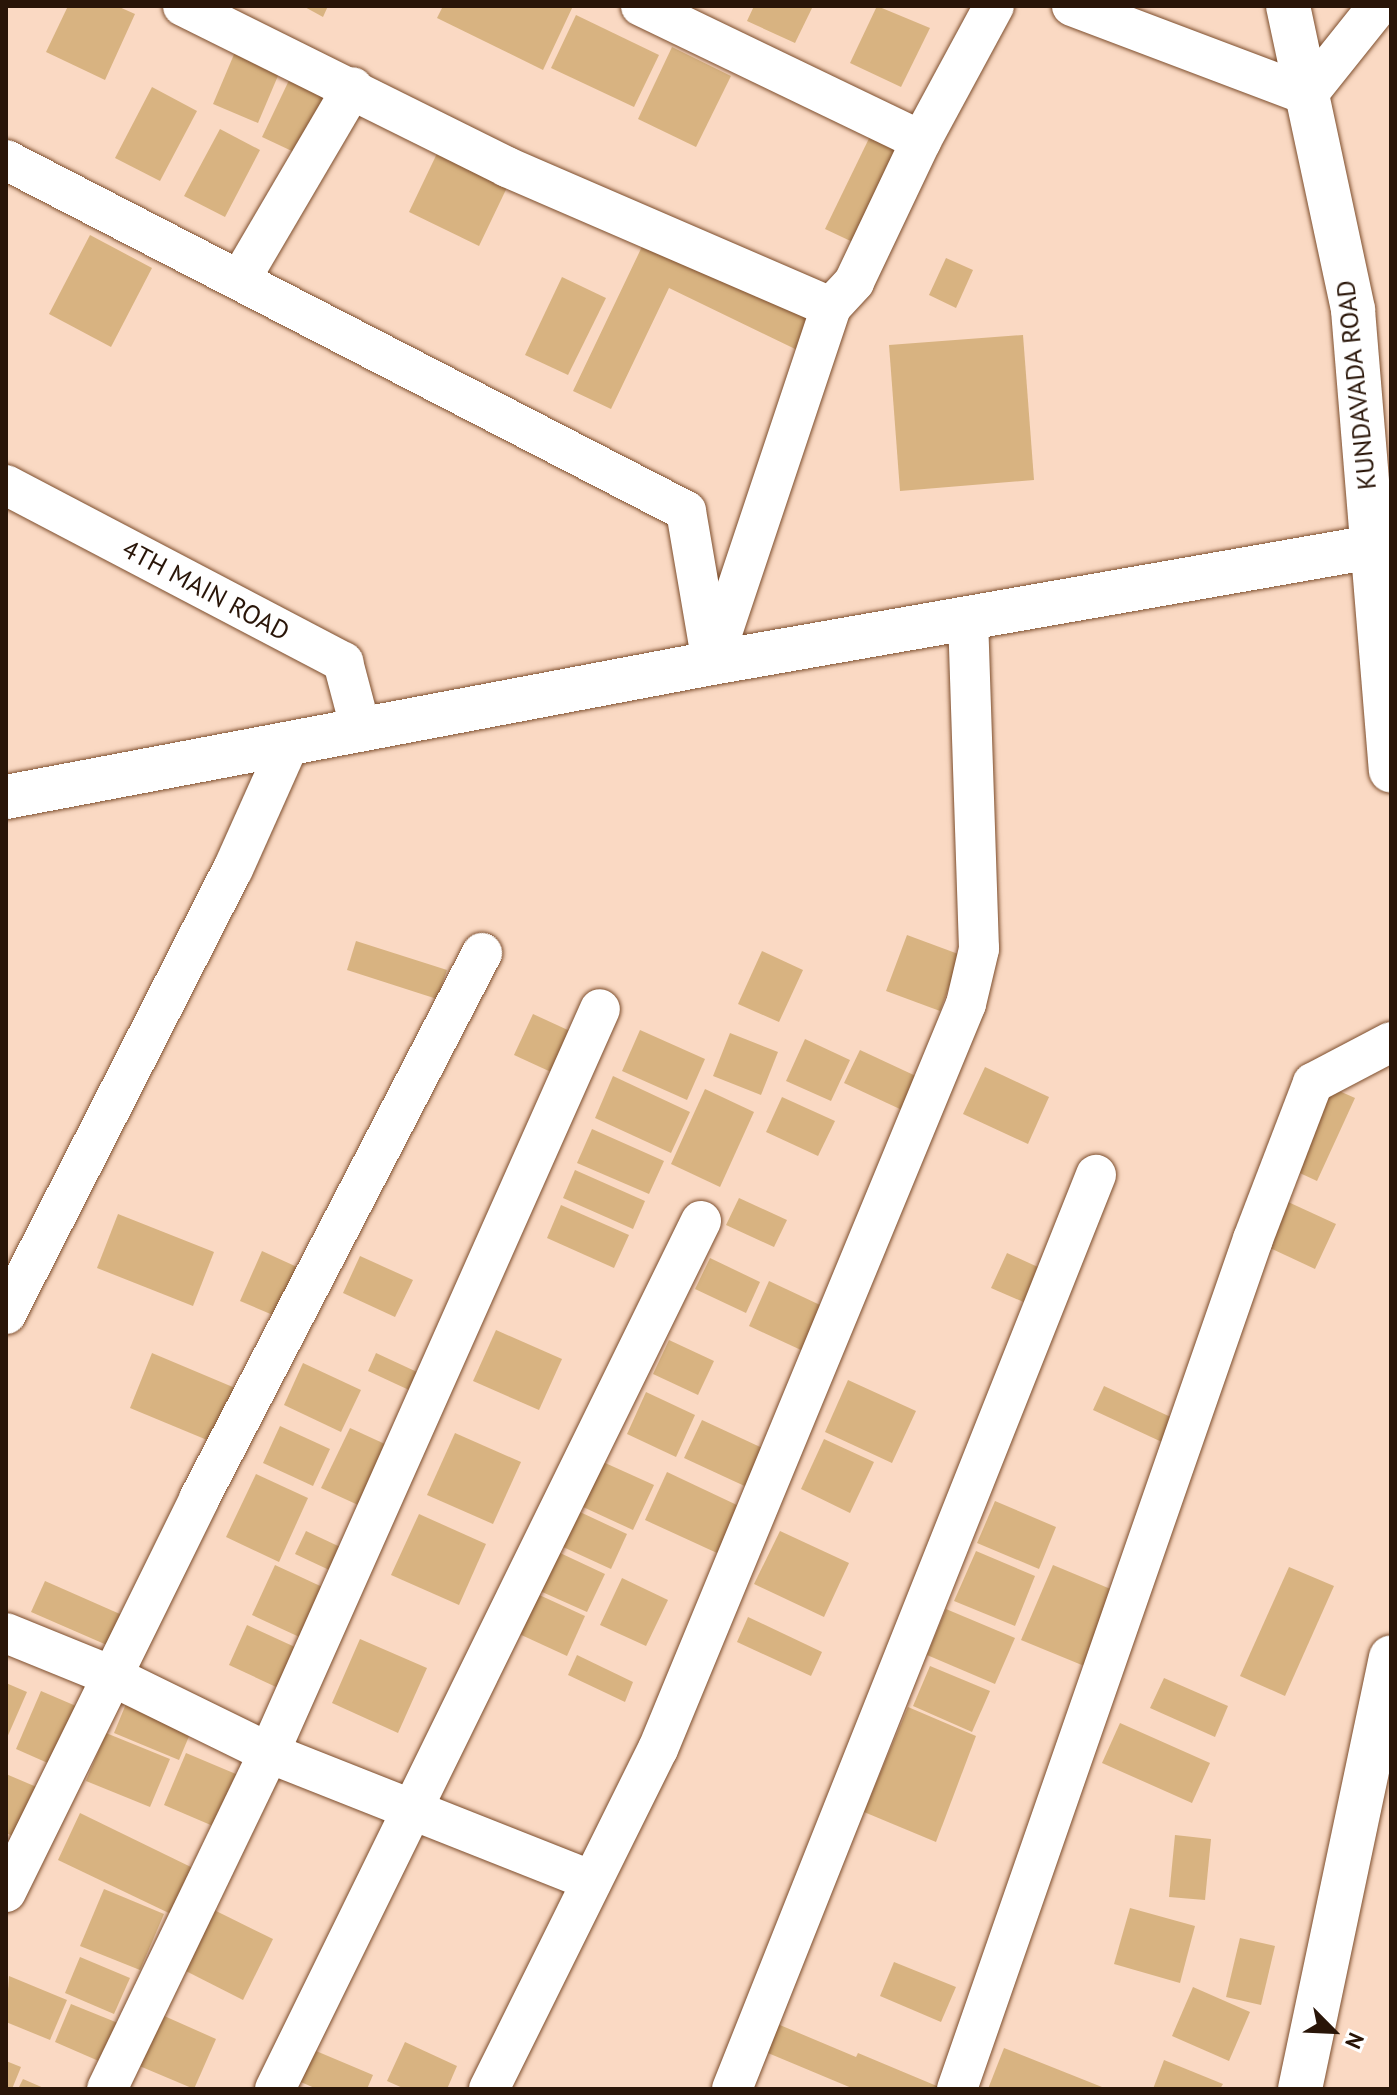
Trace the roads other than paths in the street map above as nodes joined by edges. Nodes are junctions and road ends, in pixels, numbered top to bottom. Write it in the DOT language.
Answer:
graph roads {
  1 [pos="183,6"];
  2 [pos="641,6"];
  3 [pos="994,6"];
  4 [pos="1072,6"];
  5 [pos="1288,6"];
  6 [pos="1378,6"];
  7 [pos="353,87"];
  8 [pos="1307,95"];
  9 [pos="921,141"];
  10 [pos="6,160"];
  11 [pos="241,278"];
  12 [pos="831,307"];
  13 [pos="1378,462"];
  14 [pos="6,485"];
  15 [pos="1372,547"];
  16 [pos="968,618"];
  17 [pos="712,663"];
  18 [pos="361,730"];
  19 [pos="289,744"];
  20 [pos="1391,770"];
  21 [pos="6,797"];
  22 [pos="482,953"];
  23 [pos="600,1009"];
  24 [pos="1391,1042"];
  25 [pos="1096,1175"];
  26 [pos="701,1221"];
  27 [pos="6,1314"];
  28 [pos="6,1633"];
  29 [pos="1391,1657"];
  30 [pos="112,1676"];
  31 [pos="269,1753"];
  32 [pos="413,1806"];
  33 [pos="592,1881"];
  34 [pos="6,1892"];
  35 [pos="107,2089"];
  36 [pos="275,2089"];
  37 [pos="489,2089"];
  38 [pos="732,2089"];
  39 [pos="957,2089"];
  40 [pos="1300,2089"];
  1 -- 7 [label="street"];
  2 -- 9 [label="street"];
  3 -- 9 [label="street"];
  4 -- 8 [label="street"];
  5 -- 8 [label="street, KUNDAVADA ROAD"];
  6 -- 8 [label="street"];
  7 -- 11 [label="street"];
  7 -- 12 [label="street"];
  8 -- 13 [label="street, KUNDAVADA ROAD"];
  9 -- 12 [label="street"];
  10 -- 11 [label="street"];
  11 -- 17 [label="street"];
  12 -- 17 [label="street"];
  13 -- 15 [label="street, KUNDAVADA ROAD"];
  14 -- 18 [label="street, 4TH MAIN ROAD"];
  15 -- 16 [label="street"];
  15 -- 20 [label="street, KUNDAVADA ROAD"];
  16 -- 17 [label="street"];
  16 -- 33 [label="street"];
  17 -- 18 [label="street"];
  18 -- 19 [label="street"];
  19 -- 21 [label="street"];
  19 -- 27 [label="street"];
  22 -- 30 [label="street"];
  23 -- 31 [label="street"];
  24 -- 39 [label="street"];
  25 -- 38 [label="street"];
  26 -- 32 [label="street"];
  28 -- 30 [label="street"];
  29 -- 40 [label="street"];
  30 -- 31 [label="street"];
  30 -- 34 [label="street"];
  31 -- 32 [label="street"];
  31 -- 35 [label="street"];
  32 -- 33 [label="street"];
  32 -- 36 [label="street"];
  33 -- 37 [label="street"];
}
